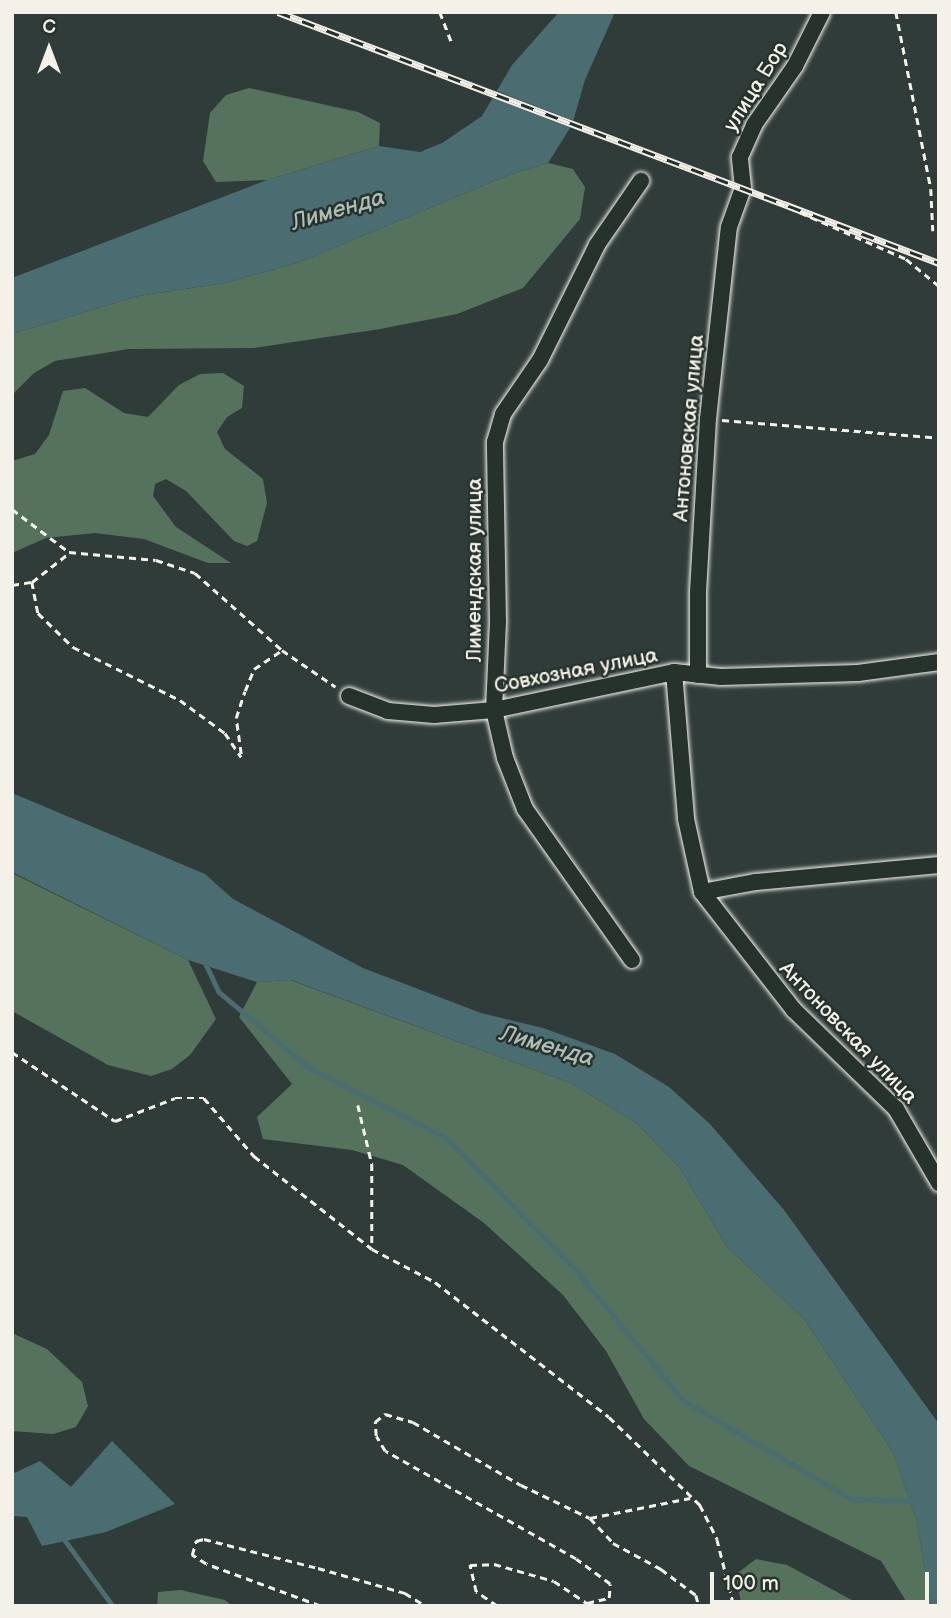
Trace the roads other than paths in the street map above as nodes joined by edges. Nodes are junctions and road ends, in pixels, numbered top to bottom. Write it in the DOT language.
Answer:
graph roads {
  1 [pos="822,12"];
  2 [pos="641,181"];
  3 [pos="743,188"];
  4 [pos="939,662"];
  5 [pos="674,672"];
  6 [pos="698,675"];
  7 [pos="349,696"];
  8 [pos="494,710"];
  9 [pos="939,865"];
  10 [pos="702,892"];
  11 [pos="632,960"];
  12 [pos="939,1183"];
  1 -- 3 [label="street, улица Бор"];
  2 -- 8 [label="street, Лимендская улица"];
  3 -- 6 [label="street, Антоновская улица"];
  4 -- 6 [label="street, Совхозная улица"];
  5 -- 6 [label="street, Совхозная улица"];
  5 -- 8 [label="street, Совхозная улица"];
  5 -- 10 [label="street, Антоновская улица"];
  7 -- 8 [label="street, Совхозная улица"];
  8 -- 11 [label="street, Лимендская улица"];
  9 -- 10 [label="street"];
  10 -- 12 [label="street, Антоновская улица"];
}
